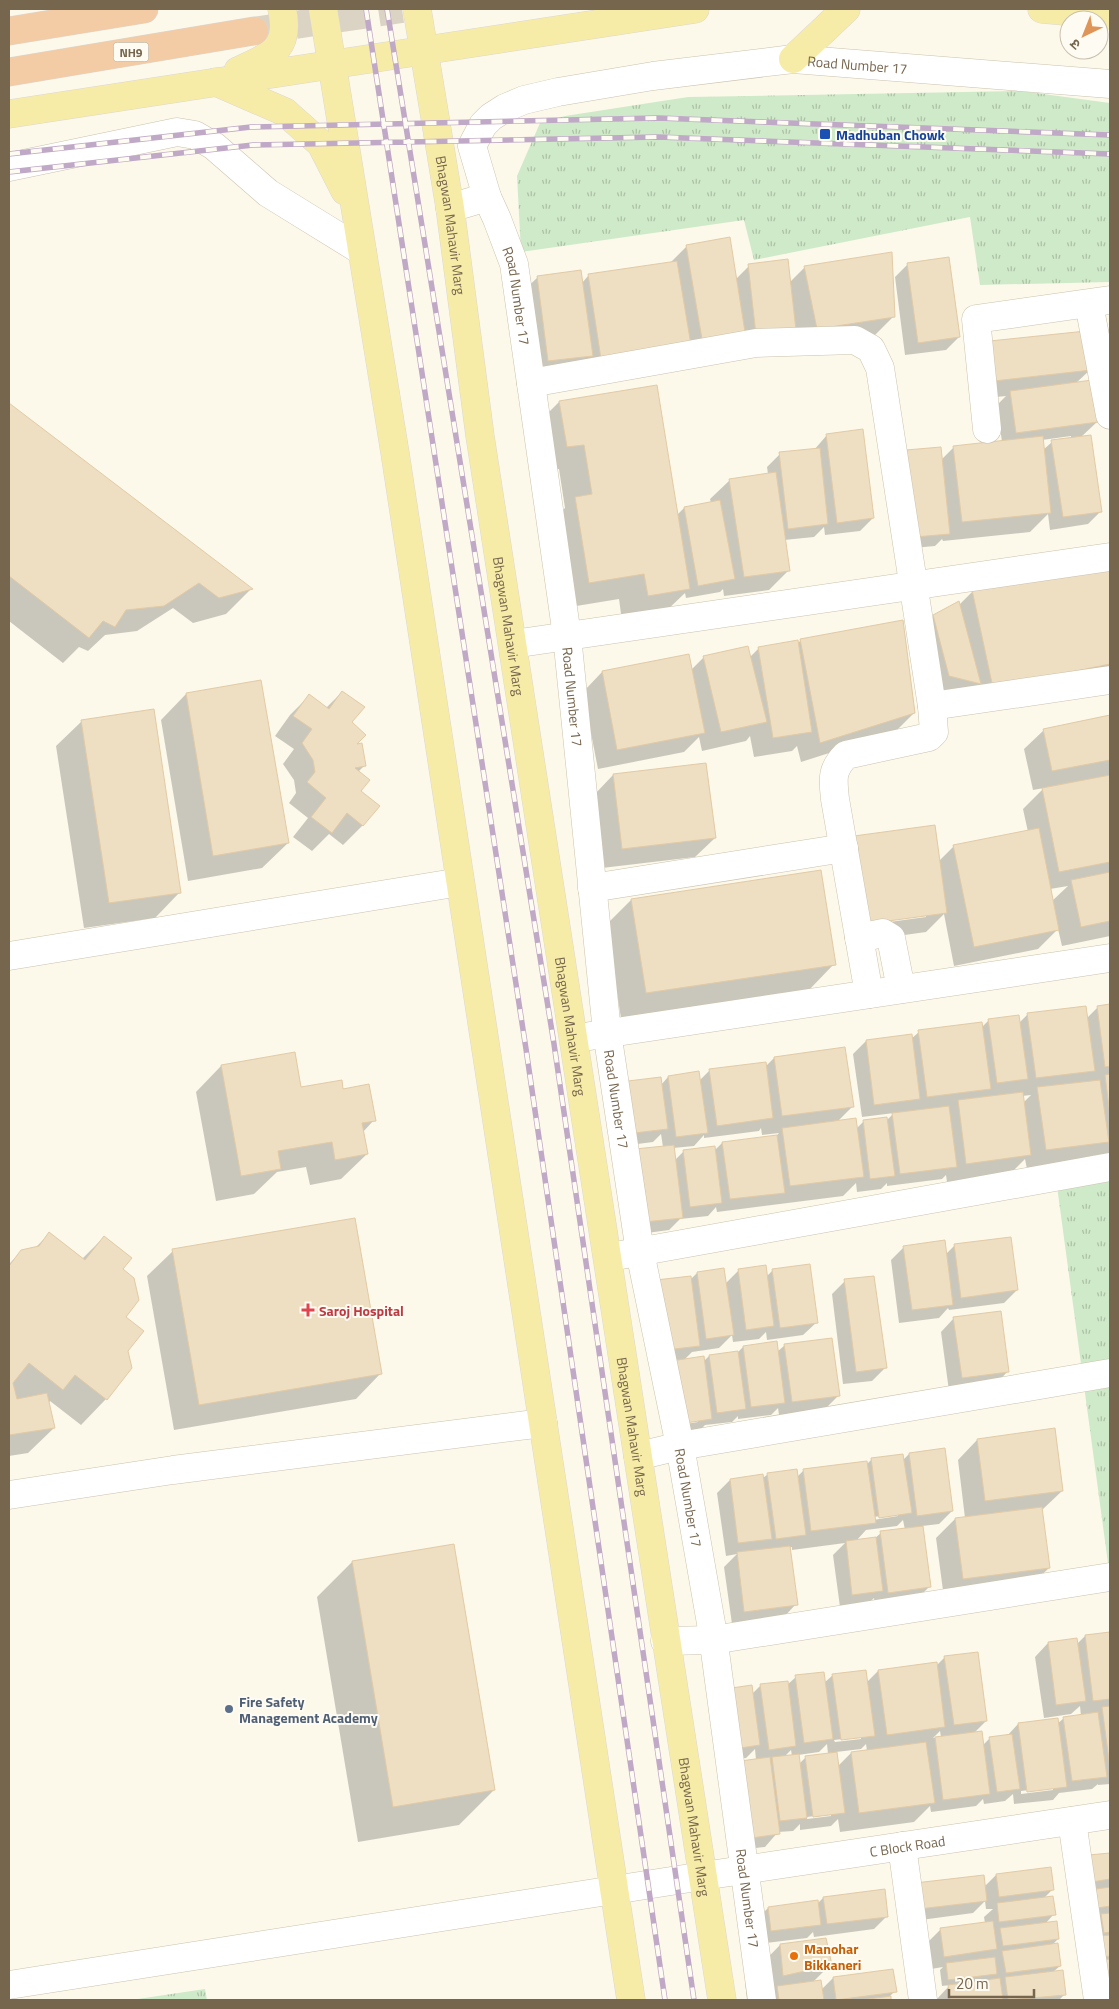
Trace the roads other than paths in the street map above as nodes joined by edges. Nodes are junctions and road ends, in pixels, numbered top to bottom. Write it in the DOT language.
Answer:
graph roads {
  1 [pos="144,9"];
  2 [pos="282,9"];
  3 [pos="323,9"];
  4 [pos="417,9"];
  5 [pos="695,9"];
  6 [pos="846,9"];
  7 [pos="1042,9"];
  8 [pos="1110,15"];
  9 [pos="9,31"];
  10 [pos="254,32"];
  11 [pos="423,51"];
  12 [pos="793,59"];
  13 [pos="332,64"];
  14 [pos="9,72"];
  15 [pos="216,82"];
  16 [pos="1110,84"];
  17 [pos="9,114"];
  18 [pos="9,167"];
  19 [pos="487,197"];
  20 [pos="450,208"];
  21 [pos="356,213"];
  22 [pos="362,250"];
  23 [pos="1100,302"];
  24 [pos="531,383"];
  25 [pos="1110,415"];
  26 [pos="987,429"];
  27 [pos="1110,557"];
  28 [pos="913,586"];
  29 [pos="567,636"];
  30 [pos="513,644"];
  31 [pos="1110,680"];
  32 [pos="932,706"];
  33 [pos="844,848"];
  34 [pos="460,882"];
  35 [pos="592,888"];
  36 [pos="859,938"];
  37 [pos="9,956"];
  38 [pos="1110,958"];
  39 [pos="901,989"];
  40 [pos="869,994"];
  41 [pos="607,1032"];
  42 [pos="574,1039"];
  43 [pos="1110,1167"];
  44 [pos="640,1252"];
  45 [pos="608,1258"];
  46 [pos="1110,1373"];
  47 [pos="543,1422"];
  48 [pos="680,1446"];
  49 [pos="638,1456"];
  50 [pos="9,1495"];
  51 [pos="1110,1576"];
  52 [pos="713,1640"];
  53 [pos="665,1641"];
  54 [pos="1110,1815"];
  55 [pos="1072,1821"];
  56 [pos="902,1846"];
  57 [pos="746,1870"];
  58 [pos="703,1876"];
  59 [pos="615,1891"];
  60 [pos="9,1985"];
  61 [pos="631,2000"];
  62 [pos="722,2000"];
  63 [pos="762,2000"];
  64 [pos="923,2000"];
  65 [pos="1098,2000"];
  1 -- 9 [label="highway"];
  2 -- 15 [label="main road"];
  3 -- 13 [label="main road"];
  4 -- 11 [label="main road, Bhagwan Mahavir Marg"];
  5 -- 11 [label="main road"];
  6 -- 12 [label="main road"];
  7 -- 8 [label="main road"];
  10 -- 14 [label="highway, NH9"];
  11 -- 13 [label="main road"];
  11 -- 20 [label="main road, Bhagwan Mahavir Marg"];
  12 -- 16 [label="street, Road Number 17"];
  12 -- 19 [label="street, Road Number 17"];
  13 -- 15 [label="main road"];
  13 -- 21 [label="main road"];
  15 -- 17 [label="main road"];
  15 -- 21 [label="main road"];
  18 -- 22 [label="street"];
  19 -- 20 [label="street"];
  19 -- 24 [label="street, Road Number 17"];
  20 -- 30 [label="main road, Bhagwan Mahavir Marg"];
  21 -- 22 [label="main road"];
  22 -- 34 [label="main road"];
  23 -- 25 [label="street"];
  23 -- 26 [label="street"];
  24 -- 28 [label="street"];
  24 -- 29 [label="street, Road Number 17"];
  27 -- 28 [label="street"];
  28 -- 29 [label="street"];
  28 -- 32 [label="street"];
  29 -- 30 [label="street"];
  29 -- 35 [label="street, Road Number 17"];
  30 -- 42 [label="main road, Bhagwan Mahavir Marg"];
  31 -- 32 [label="street"];
  32 -- 33 [label="street"];
  33 -- 35 [label="street"];
  33 -- 36 [label="street"];
  34 -- 37 [label="street"];
  34 -- 47 [label="main road"];
  35 -- 41 [label="street, Road Number 17"];
  36 -- 39 [label="street"];
  36 -- 40 [label="street"];
  38 -- 39 [label="street"];
  39 -- 40 [label="street"];
  40 -- 41 [label="street"];
  41 -- 42 [label="street"];
  41 -- 44 [label="street, Road Number 17"];
  42 -- 45 [label="main road, Bhagwan Mahavir Marg"];
  43 -- 44 [label="street"];
  44 -- 45 [label="street"];
  44 -- 48 [label="street, Road Number 17"];
  45 -- 49 [label="main road, Bhagwan Mahavir Marg"];
  46 -- 48 [label="street"];
  47 -- 50 [label="street"];
  47 -- 59 [label="main road"];
  48 -- 49 [label="street"];
  48 -- 52 [label="street, Road Number 17"];
  49 -- 53 [label="main road, Bhagwan Mahavir Marg"];
  51 -- 52 [label="street"];
  52 -- 53 [label="street"];
  52 -- 57 [label="street, Road Number 17"];
  53 -- 58 [label="main road, Bhagwan Mahavir Marg"];
  54 -- 55 [label="street, C Block Road"];
  55 -- 56 [label="street, C Block Road"];
  55 -- 65 [label="street"];
  56 -- 57 [label="street, C Block Road"];
  56 -- 64 [label="street"];
  57 -- 58 [label="street, C Block Road"];
  57 -- 63 [label="street, Road Number 17"];
  58 -- 59 [label="street, C Block Road"];
  58 -- 62 [label="main road, Bhagwan Mahavir Marg"];
  59 -- 60 [label="street, C Block Road"];
  59 -- 61 [label="main road"];
}
